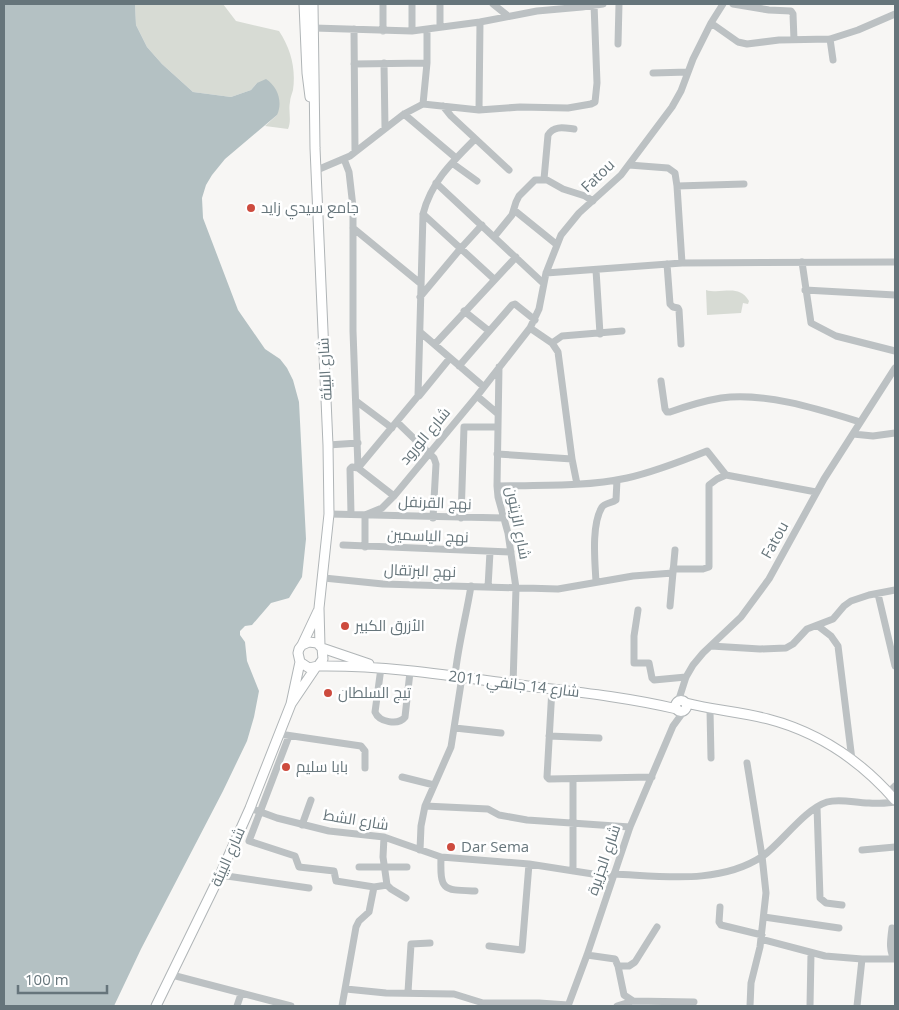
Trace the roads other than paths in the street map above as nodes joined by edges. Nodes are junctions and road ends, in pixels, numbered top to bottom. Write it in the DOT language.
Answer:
graph roads {
  1 [pos="304,4"];
  2 [pos="313,4"];
  3 [pos="383,4"];
  4 [pos="412,4"];
  5 [pos="440,4"];
  6 [pos="493,4"];
  7 [pos="598,4"];
  8 [pos="619,4"];
  9 [pos="723,4"];
  10 [pos="733,4"];
  11 [pos="542,7"];
  12 [pos="895,14"];
  13 [pos="508,16"];
  14 [pos="480,22"];
  15 [pos="711,23"];
  16 [pos="440,27"];
  17 [pos="314,28"];
  18 [pos="354,29"];
  19 [pos="428,29"];
  20 [pos="382,31"];
  21 [pos="412,31"];
  22 [pos="830,39"];
  23 [pos="794,40"];
  24 [pos="618,44"];
  25 [pos="833,60"];
  26 [pos="384,63"];
  27 [pos="427,63"];
  28 [pos="354,64"];
  29 [pos="688,72"];
  30 [pos="653,73"];
  31 [pos="423,104"];
  32 [pos="443,106"];
  33 [pos="479,110"];
  34 [pos="404,114"];
  35 [pos="385,128"];
  36 [pos="315,129"];
  37 [pos="574,129"];
  38 [pos="475,139"];
  39 [pos="355,151"];
  40 [pos="344,159"];
  41 [pos="454,160"];
  42 [pos="629,165"];
  43 [pos="316,170"];
  44 [pos="509,170"];
  45 [pos="544,179"];
  46 [pos="477,181"];
  47 [pos="436,183"];
  48 [pos="744,184"];
  49 [pos="677,186"];
  50 [pos="593,200"];
  51 [pos="514,210"];
  52 [pos="423,214"];
  53 [pos="482,226"];
  54 [pos="353,228"];
  55 [pos="494,237"];
  56 [pos="556,244"];
  57 [pos="461,248"];
  58 [pos="516,257"];
  59 [pos="802,262"];
  60 [pos="895,262"];
  61 [pos="682,263"];
  62 [pos="667,264"];
  63 [pos="596,270"];
  64 [pos="546,273"];
  65 [pos="494,279"];
  66 [pos="543,283"];
  67 [pos="420,284"];
  68 [pos="805,290"];
  69 [pos="895,295"];
  70 [pos="420,297"];
  71 [pos="464,311"];
  72 [pos="535,320"];
  73 [pos="530,328"];
  74 [pos="622,330"];
  75 [pos="490,331"];
  76 [pos="420,332"];
  77 [pos="600,334"];
  78 [pos="552,343"];
  79 [pos="435,344"];
  80 [pos="681,344"];
  81 [pos="895,351"];
  82 [pos="450,358"];
  83 [pos="459,366"];
  84 [pos="499,367"];
  85 [pos="895,368"];
  86 [pos="661,381"];
  87 [pos="484,387"];
  88 [pos="418,396"];
  89 [pos="476,396"];
  90 [pos="356,401"];
  91 [pos="497,413"];
  92 [pos="860,422"];
  93 [pos="394,425"];
  94 [pos="496,426"];
  95 [pos="895,433"];
  96 [pos="853,434"];
  97 [pos="358,443"];
  98 [pos="328,445"];
  99 [pos="429,452"];
  100 [pos="497,454"];
  101 [pos="572,459"];
  102 [pos="358,468"];
  103 [pos="726,475"];
  104 [pos="617,480"];
  105 [pos="577,484"];
  106 [pos="497,486"];
  107 [pos="816,492"];
  108 [pos="394,496"];
  109 [pos="330,514"];
  110 [pos="351,514"];
  111 [pos="365,514"];
  112 [pos="433,518"];
  113 [pos="461,518"];
  114 [pos="504,518"];
  115 [pos="343,545"];
  116 [pos="365,547"];
  117 [pos="675,550"];
  118 [pos="490,552"];
  119 [pos="511,552"];
  120 [pos="673,571"];
  121 [pos="324,578"];
  122 [pos="596,582"];
  123 [pos="471,586"];
  124 [pos="488,587"];
  125 [pos="516,588"];
  126 [pos="895,590"];
  127 [pos="878,594"];
  128 [pos="670,606"];
  129 [pos="319,608"];
  130 [pos="638,610"];
  131 [pos="818,626"];
  132 [pos="302,645"];
  133 [pos="710,646"];
  134 [pos="321,647"];
  135 [pos="300,662"];
  136 [pos="317,666"];
  137 [pos="895,666"];
  138 [pos="381,668"];
  139 [pos="410,672"];
  140 [pos="459,677"];
  141 [pos="686,677"];
  142 [pos="513,684"];
  143 [pos="552,688"];
  144 [pos="291,704"];
  145 [pos="681,706"];
  146 [pos="710,710"];
  147 [pos="454,728"];
  148 [pos="501,733"];
  149 [pos="279,734"];
  150 [pos="289,736"];
  151 [pos="549,736"];
  152 [pos="599,738"];
  153 [pos="712,758"];
  154 [pos="852,760"];
  155 [pos="747,764"];
  156 [pos="366,768"];
  157 [pos="402,777"];
  158 [pos="652,777"];
  159 [pos="573,778"];
  160 [pos="434,785"];
  161 [pos="892,789"];
  162 [pos="311,800"];
  163 [pos="895,801"];
  164 [pos="425,806"];
  165 [pos="817,807"];
  166 [pos="250,808"];
  167 [pos="260,811"];
  168 [pos="573,823"];
  169 [pos="302,825"];
  170 [pos="630,827"];
  171 [pos="384,837"];
  172 [pos="895,847"];
  173 [pos="420,850"];
  174 [pos="862,850"];
  175 [pos="762,856"];
  176 [pos="441,857"];
  177 [pos="529,864"];
  178 [pos="359,867"];
  179 [pos="385,867"];
  180 [pos="407,867"];
  181 [pos="573,871"];
  182 [pos="220,875"];
  183 [pos="613,876"];
  184 [pos="387,885"];
  185 [pos="374,887"];
  186 [pos="309,888"];
  187 [pos="475,891"];
  188 [pos="406,898"];
  189 [pos="842,905"];
  190 [pos="720,907"];
  191 [pos="764,917"];
  192 [pos="657,927"];
  193 [pos="839,928"];
  194 [pos="892,928"];
  195 [pos="761,937"];
  196 [pos="430,943"];
  197 [pos="489,946"];
  198 [pos="811,953"];
  199 [pos="587,955"];
  200 [pos="862,959"];
  201 [pos="895,959"];
  202 [pos="618,966"];
  203 [pos="172,975"];
  204 [pos="346,989"];
  205 [pos="408,992"];
  206 [pos="241,994"];
  207 [pos="633,1001"];
  208 [pos="694,1002"];
  209 [pos="156,1006"];
  210 [pos="238,1006"];
  211 [pos="291,1006"];
  212 [pos="342,1006"];
  213 [pos="568,1006"];
  214 [pos="617,1006"];
  215 [pos="750,1006"];
  216 [pos="810,1006"];
  217 [pos="857,1006"];
  1 -- 36 [label="main road"];
  2 -- 17 [label="main road"];
  3 -- 20 [label="street"];
  4 -- 21 [label="street"];
  5 -- 16 [label="street"];
  6 -- 13 [label="street"];
  7 -- 11 [label="street"];
  7 -- 33 [label="street"];
  8 -- 24 [label="street"];
  9 -- 15 [label="street, Fatou"];
  10 -- 23 [label="street"];
  11 -- 13 [label="street"];
  12 -- 22 [label="street"];
  13 -- 14 [label="street"];
  14 -- 16 [label="street"];
  14 -- 33 [label="street"];
  15 -- 23 [label="street"];
  15 -- 29 [label="street, Fatou"];
  16 -- 19 [label="street"];
  17 -- 18 [label="street"];
  17 -- 36 [label="main road"];
  18 -- 20 [label="street"];
  18 -- 28 [label="street"];
  19 -- 21 [label="street"];
  19 -- 27 [label="street"];
  20 -- 21 [label="street"];
  22 -- 23 [label="street"];
  22 -- 25 [label="street"];
  26 -- 27 [label="street"];
  26 -- 28 [label="street"];
  26 -- 35 [label="street"];
  27 -- 31 [label="street"];
  28 -- 39 [label="street"];
  29 -- 30 [label="street"];
  29 -- 42 [label="street, Fatou"];
  31 -- 32 [label="street"];
  31 -- 34 [label="street"];
  32 -- 33 [label="street"];
  32 -- 38 [label="street"];
  34 -- 35 [label="street"];
  34 -- 41 [label="street"];
  35 -- 39 [label="street"];
  36 -- 43 [label="main road, شارع البيئة"];
  37 -- 45 [label="street"];
  38 -- 41 [label="street"];
  38 -- 44 [label="street"];
  39 -- 40 [label="street"];
  40 -- 43 [label="street"];
  40 -- 54 [label="street"];
  41 -- 46 [label="street"];
  41 -- 47 [label="street"];
  42 -- 49 [label="street"];
  42 -- 50 [label="street, Fatou"];
  43 -- 98 [label="main road, شارع البيئة"];
  45 -- 50 [label="street"];
  45 -- 51 [label="street"];
  47 -- 52 [label="street"];
  47 -- 53 [label="street"];
  48 -- 49 [label="street"];
  49 -- 61 [label="street"];
  50 -- 56 [label="street, Fatou"];
  51 -- 55 [label="street"];
  51 -- 56 [label="street"];
  52 -- 57 [label="street"];
  52 -- 67 [label="street"];
  53 -- 55 [label="street"];
  53 -- 57 [label="street"];
  54 -- 67 [label="street"];
  54 -- 90 [label="street"];
  55 -- 58 [label="street"];
  56 -- 64 [label="street, Fatou"];
  57 -- 65 [label="street"];
  57 -- 70 [label="street"];
  58 -- 65 [label="street"];
  58 -- 66 [label="street"];
  59 -- 60 [label="street"];
  59 -- 61 [label="street"];
  59 -- 68 [label="street"];
  61 -- 62 [label="street"];
  62 -- 63 [label="street"];
  62 -- 80 [label="street"];
  63 -- 64 [label="street"];
  63 -- 77 [label="street"];
  64 -- 66 [label="street, Fatou"];
  65 -- 71 [label="street"];
  66 -- 72 [label="street, Fatou"];
  67 -- 70 [label="street"];
  68 -- 69 [label="street"];
  68 -- 81 [label="street"];
  70 -- 76 [label="street"];
  71 -- 75 [label="street"];
  71 -- 79 [label="street"];
  72 -- 73 [label="street, Fatou"];
  72 -- 75 [label="street"];
  73 -- 78 [label="street"];
  73 -- 84 [label="street, Fatou"];
  74 -- 77 [label="street"];
  75 -- 83 [label="street"];
  76 -- 79 [label="street"];
  76 -- 88 [label="street"];
  77 -- 78 [label="street"];
  78 -- 101 [label="street"];
  79 -- 82 [label="street"];
  82 -- 83 [label="street"];
  82 -- 88 [label="street"];
  83 -- 87 [label="street"];
  84 -- 87 [label="street, شارع الورود"];
  84 -- 91 [label="street, شارع الزيتون"];
  85 -- 92 [label="street, Fatou"];
  86 -- 92 [label="street"];
  87 -- 89 [label="street, شارع الورود"];
  88 -- 93 [label="street"];
  89 -- 91 [label="street"];
  89 -- 99 [label="street, شارع الورود"];
  90 -- 93 [label="street"];
  90 -- 97 [label="street"];
  91 -- 94 [label="street, شارع الزيتون"];
  92 -- 96 [label="street, Fatou"];
  93 -- 99 [label="street"];
  93 -- 102 [label="street"];
  94 -- 100 [label="street, شارع الزيتون"];
  94 -- 113 [label="street"];
  95 -- 96 [label="street"];
  96 -- 107 [label="street, Fatou"];
  97 -- 98 [label="street"];
  97 -- 102 [label="street"];
  98 -- 109 [label="main road, شارع البيئة"];
  99 -- 108 [label="street, شارع الورود"];
  99 -- 112 [label="street"];
  100 -- 101 [label="street"];
  100 -- 106 [label="street, شارع الزيتون"];
  101 -- 105 [label="street"];
  102 -- 108 [label="street"];
  102 -- 110 [label="street"];
  103 -- 104 [label="street"];
  103 -- 107 [label="street"];
  103 -- 120 [label="street, نهج البرتقال"];
  104 -- 105 [label="street"];
  104 -- 122 [label="street"];
  105 -- 106 [label="street"];
  106 -- 114 [label="street, شارع الزيتون"];
  107 -- 133 [label="street, Fatou"];
  108 -- 111 [label="street, شارع الورود"];
  109 -- 110 [label="street, نهج القرنفل"];
  109 -- 121 [label="main road, شارع البيئة"];
  110 -- 111 [label="street, نهج القرنفل"];
  111 -- 112 [label="street, نهج القرنفل"];
  111 -- 116 [label="street"];
  112 -- 113 [label="street, نهج القرنفل"];
  113 -- 114 [label="street, نهج القرنفل"];
  114 -- 119 [label="street, شارع الزيتون"];
  115 -- 116 [label="street, نهج الياسمين"];
  116 -- 118 [label="street, نهج الياسمين"];
  117 -- 120 [label="street"];
  118 -- 119 [label="street, نهج الياسمين"];
  118 -- 124 [label="street"];
  119 -- 125 [label="street, شارع الزيتون"];
  120 -- 122 [label="street, نهج البرتقال"];
  120 -- 128 [label="street"];
  121 -- 123 [label="street, نهج البرتقال"];
  121 -- 129 [label="main road, شارع البيئة"];
  122 -- 125 [label="street, نهج البرتقال"];
  123 -- 124 [label="street, نهج البرتقال"];
  123 -- 140 [label="street"];
  124 -- 125 [label="street, نهج البرتقال"];
  125 -- 142 [label="street, شارع الزيتون"];
  126 -- 127 [label="street"];
  127 -- 131 [label="street"];
  127 -- 137 [label="street"];
  129 -- 132 [label="main road, شارع البيئة"];
  129 -- 134 [label="main road, شارع البيئة"];
  130 -- 141 [label="street"];
  131 -- 133 [label="street"];
  131 -- 154 [label="street"];
  132 -- 134 [label="main road"];
  132 -- 135 [label="main road"];
  133 -- 141 [label="street, Fatou"];
  134 -- 136 [label="main road"];
  134 -- 138 [label="main road, شارع 14 جانفي 2011"];
  135 -- 136 [label="main road"];
  135 -- 144 [label="main road, شارع البيئة"];
  136 -- 138 [label="main road, شارع 14 جانفي 2011"];
  136 -- 144 [label="main road, شارع البيئة"];
  138 -- 139 [label="main road, شارع 14 جانفي 2011"];
  138 -- 139 [label="street"];
  139 -- 140 [label="main road, شارع 14 جانفي 2011"];
  140 -- 142 [label="main road, شارع 14 جانفي 2011"];
  140 -- 147 [label="street"];
  141 -- 145 [label="street, Fatou"];
  142 -- 143 [label="main road, شارع 14 جانفي 2011"];
  143 -- 145 [label="main road, شارع 14 جانفي 2011"];
  143 -- 151 [label="street"];
  144 -- 149 [label="main road, شارع البيئة"];
  145 -- 146 [label="main road, شارع 14 جانفي 2011"];
  145 -- 158 [label="street, شارع الجزيرة"];
  146 -- 153 [label="street"];
  146 -- 154 [label="main road, شارع 14 جانفي 2011"];
  147 -- 148 [label="street"];
  147 -- 160 [label="street"];
  149 -- 150 [label="street"];
  149 -- 166 [label="main road, شارع البيئة"];
  150 -- 156 [label="street"];
  150 -- 167 [label="street"];
  151 -- 152 [label="street"];
  151 -- 159 [label="street"];
  154 -- 161 [label="main road, شارع 14 جانفي 2011"];
  155 -- 175 [label="street"];
  157 -- 160 [label="street"];
  158 -- 159 [label="street"];
  158 -- 170 [label="street, شارع الجزيرة"];
  159 -- 168 [label="street"];
  160 -- 164 [label="street"];
  161 -- 163 [label="main road, شارع 14 جانفي 2011"];
  162 -- 169 [label="street, شارع الشط"];
  163 -- 165 [label="street"];
  164 -- 168 [label="street"];
  164 -- 173 [label="street"];
  165 -- 175 [label="street, شارع الشط"];
  165 -- 189 [label="street"];
  166 -- 167 [label="street, شارع الشط"];
  166 -- 182 [label="main road, شارع البيئة"];
  167 -- 169 [label="street, شارع الشط"];
  167 -- 185 [label="street"];
  168 -- 170 [label="street"];
  168 -- 181 [label="street"];
  169 -- 171 [label="street, شارع الشط"];
  170 -- 183 [label="street, شارع الجزيرة"];
  171 -- 173 [label="street, شارع الشط"];
  171 -- 179 [label="street"];
  172 -- 174 [label="street"];
  173 -- 176 [label="street, شارع الشط"];
  175 -- 183 [label="street, شارع الشط"];
  175 -- 191 [label="street"];
  176 -- 177 [label="street, شارع الشط"];
  176 -- 187 [label="street"];
  177 -- 181 [label="street, شارع الشط"];
  177 -- 197 [label="street"];
  178 -- 179 [label="street"];
  179 -- 180 [label="street"];
  179 -- 184 [label="street"];
  181 -- 183 [label="street, شارع الشط"];
  182 -- 186 [label="street"];
  182 -- 203 [label="main road, شارع البيئة"];
  183 -- 199 [label="street, شارع الجزيرة"];
  184 -- 185 [label="street"];
  184 -- 188 [label="street"];
  185 -- 204 [label="street"];
  190 -- 195 [label="street"];
  191 -- 193 [label="street"];
  191 -- 195 [label="street"];
  192 -- 202 [label="street"];
  194 -- 201 [label="street"];
  195 -- 198 [label="street"];
  195 -- 215 [label="street"];
  196 -- 205 [label="street"];
  198 -- 200 [label="street"];
  198 -- 216 [label="street"];
  199 -- 202 [label="street"];
  199 -- 213 [label="street, شارع الجزيرة"];
  200 -- 201 [label="street"];
  200 -- 217 [label="street"];
  202 -- 207 [label="street"];
  203 -- 206 [label="street"];
  203 -- 209 [label="main road, شارع البيئة"];
  204 -- 205 [label="street"];
  204 -- 212 [label="street"];
  205 -- 213 [label="street"];
  206 -- 210 [label="street"];
  206 -- 211 [label="street"];
  207 -- 208 [label="street"];
  207 -- 214 [label="street"];
}
